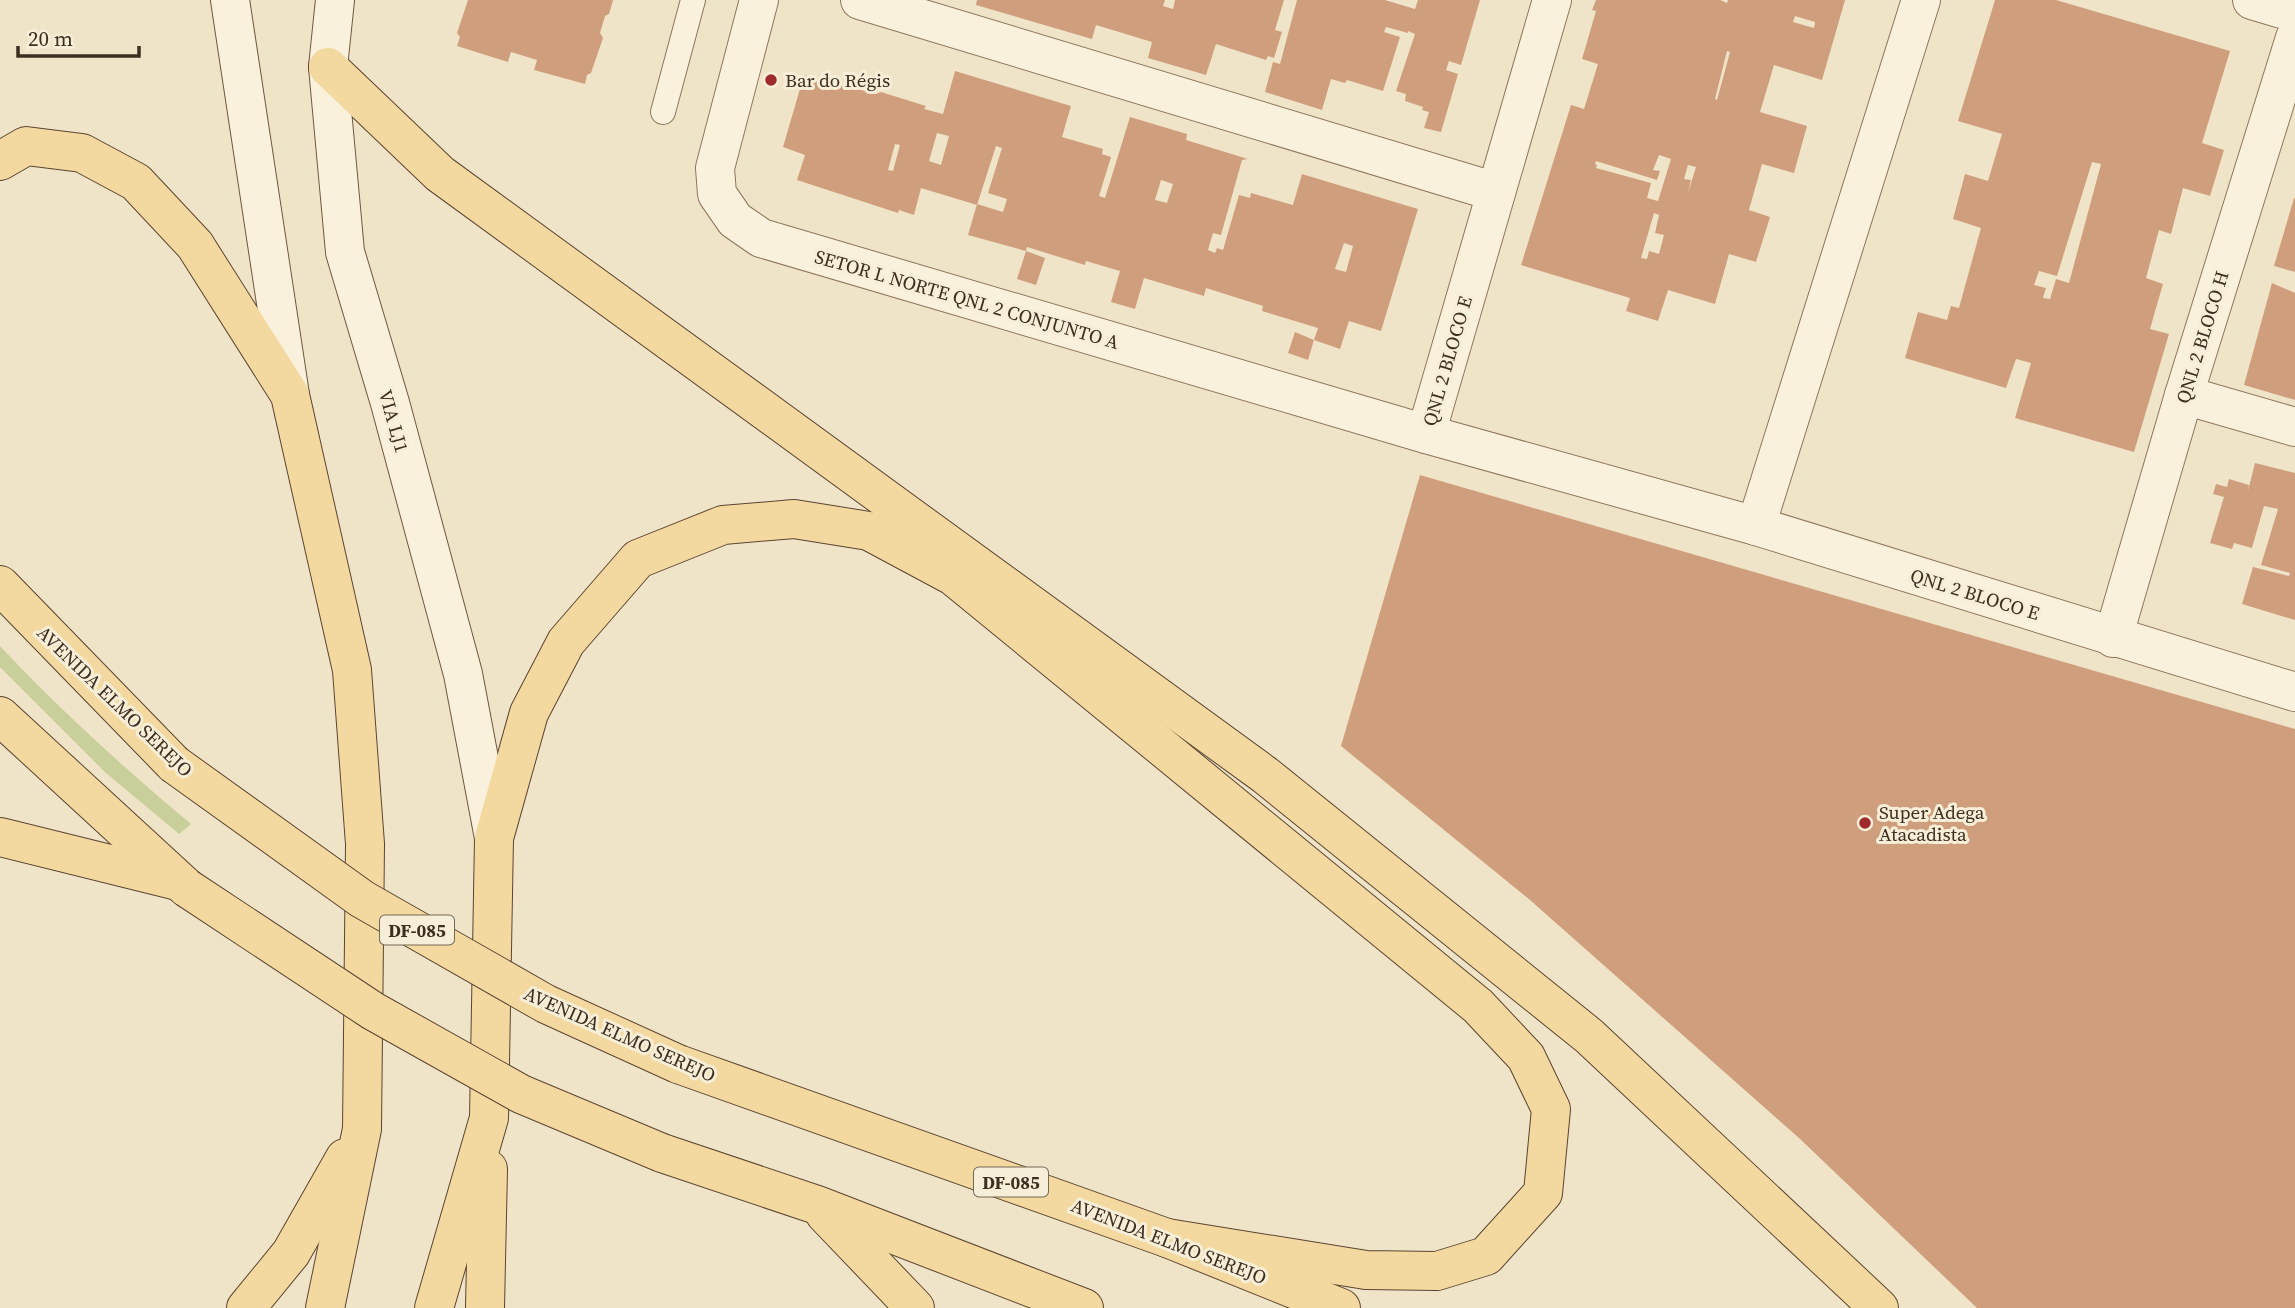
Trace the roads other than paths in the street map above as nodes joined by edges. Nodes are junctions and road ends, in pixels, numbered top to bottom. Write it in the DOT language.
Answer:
graph roads {
  1 [pos="230,0"];
  2 [pos="335,0"];
  3 [pos="693,0"];
  4 [pos="760,0"];
  5 [pos="860,0"];
  6 [pos="1552,0"];
  7 [pos="1921,0"];
  8 [pos="2252,0"];
  9 [pos="2295,13"];
  10 [pos="2295,38"];
  11 [pos="328,67"];
  12 [pos="2286,102"];
  13 [pos="663,112"];
  14 [pos="0,162"];
  15 [pos="1496,192"];
  16 [pos="2184,395"];
  17 [pos="290,396"];
  18 [pos="2295,428"];
  19 [pos="1426,434"];
  20 [pos="1756,526"];
  21 [pos="0,585"];
  22 [pos="2113,638"];
  23 [pos="2295,692"];
  24 [pos="0,716"];
  25 [pos="0,837"];
  26 [pos="494,838"];
  27 [pos="181,884"];
  28 [pos="489,1118"];
  29 [pos="362,1129"];
  30 [pos="817,1205"];
  31 [pos="1167,1238"];
  32 [pos="246,1308"];
  33 [pos="325,1308"];
  34 [pos="434,1308"];
  35 [pos="485,1308"];
  36 [pos="915,1308"];
  37 [pos="1084,1308"];
  38 [pos="1341,1308"];
  39 [pos="1879,1308"];
  1 -- 17 [label="street"];
  2 -- 11 [label="street, VIA LJ1"];
  3 -- 13 [label="lane"];
  4 -- 19 [label="street, SETOR L NORTE QNL 2 CONJUNTO A"];
  5 -- 15 [label="street"];
  6 -- 15 [label="street, QNL 2 BLOCO E"];
  7 -- 20 [label="street"];
  8 -- 9 [label="street"];
  10 -- 12 [label="street, QNL 2 BLOCO H"];
  11 -- 26 [label="street, VIA LJ1"];
  11 -- 39 [label="main road"];
  12 -- 16 [label="street, QNL 2 BLOCO H"];
  14 -- 17 [label="main road"];
  15 -- 19 [label="street, QNL 2 BLOCO E"];
  16 -- 18 [label="street"];
  16 -- 22 [label="street, QNL 2 BLOCO H"];
  17 -- 29 [label="main road"];
  19 -- 20 [label="street, QNL 2 BLOCO E"];
  20 -- 22 [label="street, QNL 2 BLOCO E"];
  21 -- 31 [label="main road, AVENIDA ELMO SEREJO / DF-085, bridge"];
  22 -- 23 [label="street, QNL 2 BLOCO E"];
  24 -- 27 [label="main road"];
  25 -- 27 [label="main road"];
  26 -- 28 [label="main road"];
  26 -- 31 [label="main road"];
  27 -- 30 [label="main road, bridge"];
  28 -- 34 [label="main road"];
  28 -- 35 [label="main road"];
  29 -- 32 [label="main road"];
  29 -- 33 [label="main road"];
  30 -- 36 [label="main road"];
  30 -- 37 [label="main road"];
  31 -- 38 [label="main road, AVENIDA ELMO SEREJO / DF-085"];
}
